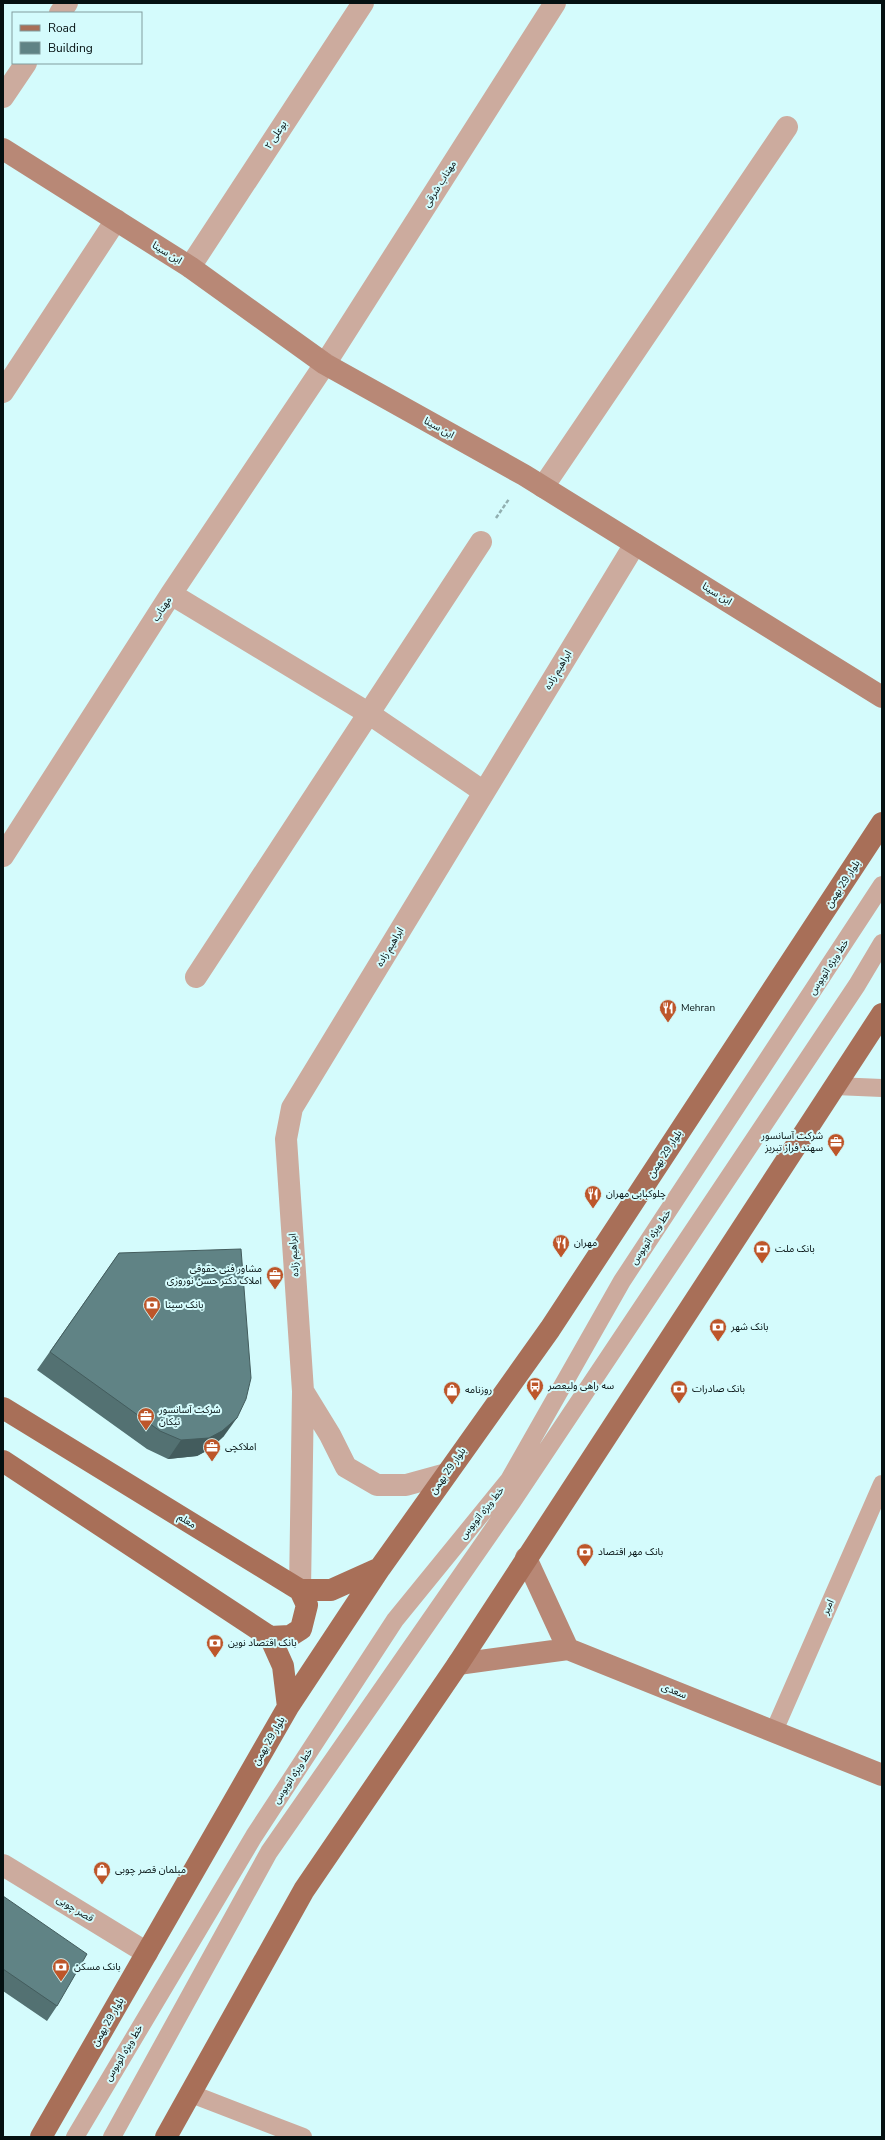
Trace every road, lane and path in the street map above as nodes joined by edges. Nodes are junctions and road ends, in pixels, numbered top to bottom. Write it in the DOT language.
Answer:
graph roads {
  1 [pos="67,3"];
  2 [pos="363,3"];
  3 [pos="555,3"];
  4 [pos="61,12"];
  5 [pos="25,64"];
  6 [pos="3,97"];
  7 [pos="787,127"];
  8 [pos="3,149"];
  9 [pos="116,220"];
  10 [pos="190,267"];
  11 [pos="325,364"];
  12 [pos="3,392"];
  13 [pos="524,475"];
  14 [pos="543,487"];
  15 [pos="481,542"];
  16 [pos="635,544"];
  17 [pos="171,594"];
  18 [pos="882,697"];
  19 [pos="368,713"];
  20 [pos="484,792"];
  21 [pos="882,822"];
  22 [pos="3,856"];
  23 [pos="882,885"];
  24 [pos="882,943"];
  25 [pos="196,977"];
  26 [pos="882,1014"];
  27 [pos="835,1086"];
  28 [pos="882,1088"];
  29 [pos="303,1391"];
  30 [pos="3,1408"];
  31 [pos="3,1461"];
  32 [pos="446,1474"];
  33 [pos="882,1484"];
  34 [pos="526,1558"];
  35 [pos="380,1568"];
  36 [pos="300,1590"];
  37 [pos="270,1637"];
  38 [pos="568,1649"];
  39 [pos="458,1664"];
  40 [pos="288,1707"];
  41 [pos="774,1731"];
  42 [pos="882,1775"];
  43 [pos="3,1865"];
  44 [pos="147,1953"];
  45 [pos="189,2093"];
  46 [pos="41,2137"];
  47 [pos="75,2137"];
  48 [pos="112,2137"];
  49 [pos="166,2137"];
  50 [pos="303,2137"];
  1 -- 4 [label="street"];
  2 -- 10 [label="street, بوعلی ۲"];
  3 -- 11 [label="street, مهتاب شرقی"];
  5 -- 6 [label="street"];
  7 -- 14 [label="street"];
  8 -- 9 [label="main road, ابن سینا"];
  9 -- 10 [label="main road, ابن سینا"];
  9 -- 12 [label="street"];
  10 -- 11 [label="main road, ابن سینا"];
  11 -- 13 [label="main road, ابن سینا"];
  11 -- 17 [label="street, مهتاب"];
  13 -- 14 [label="main road, ابن سینا"];
  13 -- 15 [label="path"];
  14 -- 16 [label="main road, ابن سینا"];
  15 -- 19 [label="street"];
  16 -- 18 [label="main road, ابن سینا"];
  16 -- 20 [label="street, ابراهیم زاده"];
  17 -- 19 [label="street"];
  17 -- 22 [label="street, مهتاب"];
  19 -- 20 [label="street"];
  19 -- 25 [label="street"];
  20 -- 29 [label="street, ابراهیم زاده"];
  21 -- 32 [label="main road, بلوار 29 بهمن"];
  23 -- 47 [label="lane, خط ویژه اتوبوس"];
  24 -- 48 [label="lane, خط ویژه اتوبوس"];
  26 -- 27 [label="main road"];
  27 -- 28 [label="lane"];
  27 -- 34 [label="main road"];
  29 -- 32 [label="street, ابراهیم زاده"];
  29 -- 36 [label="street, ابراهیم زاده"];
  30 -- 36 [label="main road, معلم"];
  31 -- 37 [label="main road"];
  32 -- 35 [label="main road, بلوار 29 بهمن"];
  33 -- 41 [label="lane, امیر"];
  34 -- 38 [label="main road"];
  34 -- 39 [label="main road"];
  35 -- 36 [label="main road"];
  35 -- 40 [label="main road, بلوار 29 بهمن"];
  36 -- 37 [label="main road"];
  37 -- 40 [label="main road"];
  38 -- 39 [label="main road, سعدی"];
  38 -- 41 [label="main road, سعدی"];
  39 -- 45 [label="main road"];
  40 -- 44 [label="main road, بلوار 29 بهمن"];
  41 -- 42 [label="main road, سعدی"];
  43 -- 44 [label="street, قصر چوبی"];
  44 -- 46 [label="main road, بلوار 29 بهمن"];
  45 -- 49 [label="main road"];
  45 -- 50 [label="lane"];
}
